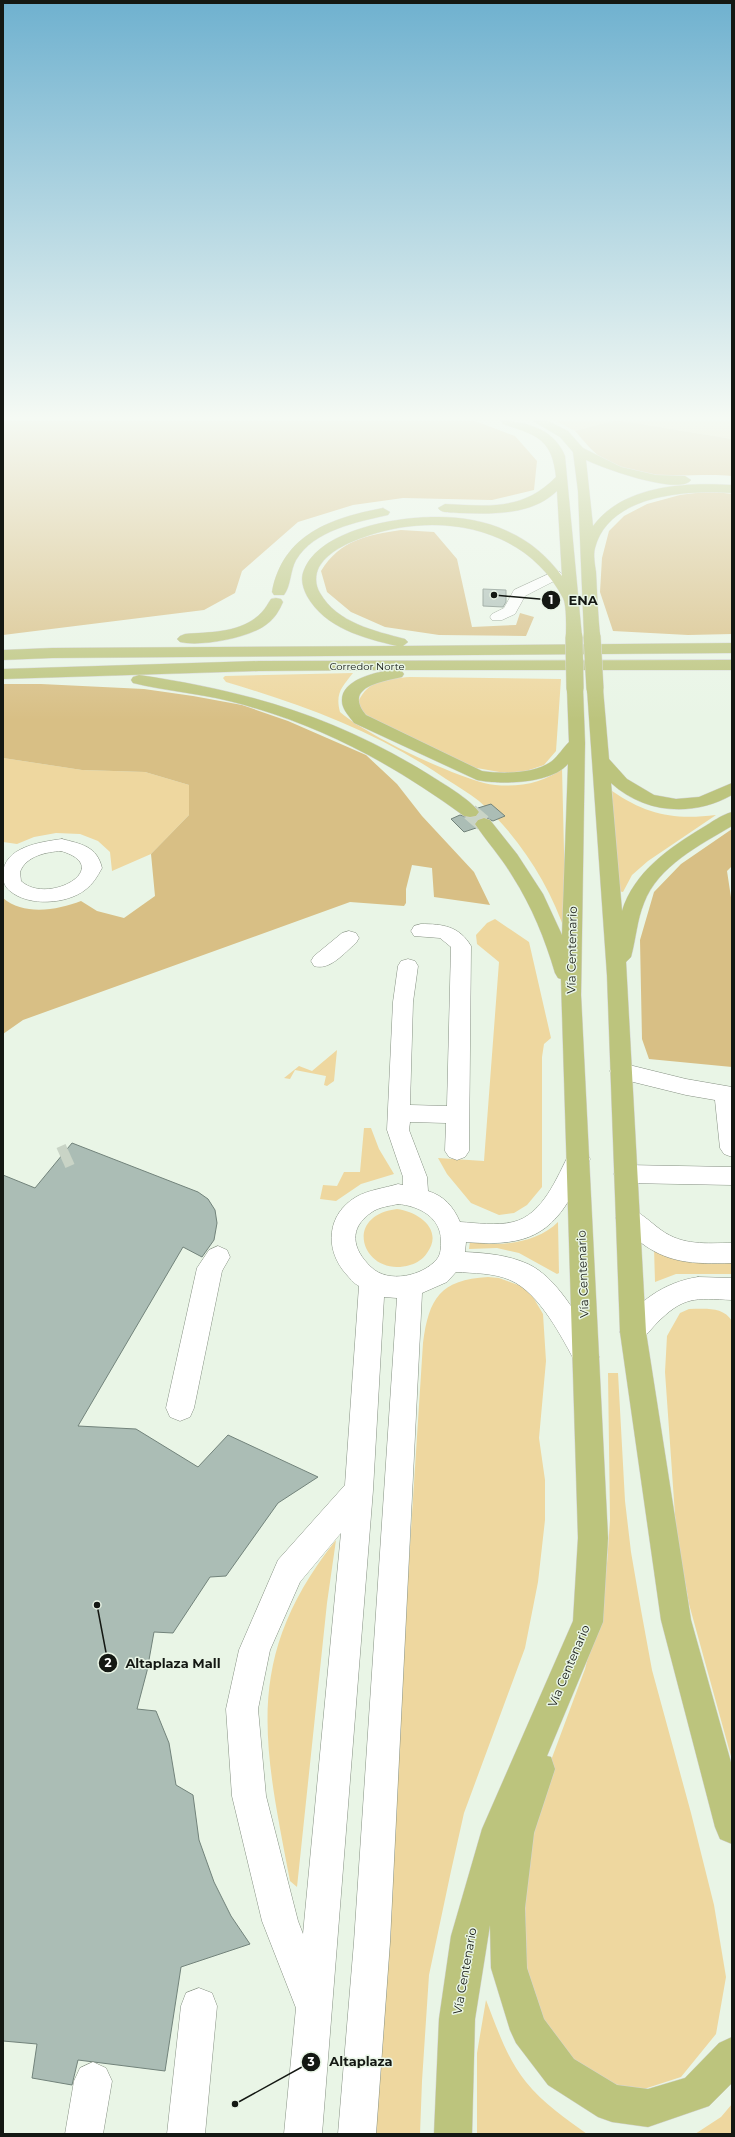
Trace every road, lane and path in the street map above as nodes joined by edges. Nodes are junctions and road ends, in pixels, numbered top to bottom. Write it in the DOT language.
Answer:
graph roads {
  1 [pos="350,521"];
  2 [pos="565,521"];
  3 [pos="586,521"];
  4 [pos="604,521"];
  5 [pos="587,549"];
  6 [pos="555,575"];
  7 [pos="571,598"];
  8 [pos="497,616"];
  9 [pos="732,648"];
  10 [pos="428,649"];
  11 [pos="52,653"];
  12 [pos="3,656"];
  13 [pos="714,665"];
  14 [pos="732,665"];
  15 [pos="450,666"];
  16 [pos="732,669"];
  17 [pos="66,671"];
  18 [pos="3,674"];
  19 [pos="577,743"];
  20 [pos="600,759"];
  21 [pos="732,788"];
  22 [pos="470,812"];
  23 [pos="732,818"];
  24 [pos="484,824"];
  25 [pos="6,867"];
  26 [pos="421,931"];
  27 [pos="349,938"];
  28 [pos="321,961"];
  29 [pos="408,966"];
  30 [pos="617,975"];
  31 [pos="571,995"];
  32 [pos="621,1071"];
  33 [pos="728,1094"];
  34 [pos="398,1113"];
  35 [pos="458,1115"];
  36 [pos="732,1148"];
  37 [pos="457,1150"];
  38 [pos="578,1159"];
  39 [pos="626,1174"];
  40 [pos="732,1176"];
  41 [pos="416,1196"];
  42 [pos="628,1218"];
  43 [pos="453,1231"];
  44 [pos="732,1253"];
  45 [pos="218,1256"];
  46 [pos="450,1261"];
  47 [pos="372,1282"];
  48 [pos="410,1287"];
  49 [pos="732,1289"];
  50 [pos="633,1332"];
  51 [pos="586,1357"];
  52 [pos="180,1408"];
  53 [pos="359,1490"];
  54 [pos="588,1622"];
  55 [pos="732,1827"];
  56 [pos="199,2006"];
  57 [pos="315,2012"];
  58 [pos="732,2056"];
  59 [pos="93,2081"];
  60 [pos="84,2134"];
  61 [pos="186,2134"];
  62 [pos="303,2134"];
  63 [pos="357,2134"];
  64 [pos="453,2134"];
  1 -- 11 [label="highway"];
  2 -- 7 [label="highway, Vía Centenario"];
  3 -- 5 [label="highway"];
  4 -- 5 [label="highway"];
  5 -- 20 [label="highway, bridge"];
  6 -- 7 [label="highway"];
  6 -- 8 [label="street"];
  6 -- 10 [label="highway"];
  7 -- 19 [label="highway, Vía Centenario, bridge"];
  9 -- 10 [label="highway, Corredor Norte"];
  10 -- 11 [label="highway, Corredor Norte"];
  11 -- 12 [label="highway, Corredor Norte"];
  13 -- 14 [label="highway, Corredor Norte"];
  13 -- 15 [label="highway, Corredor Norte"];
  13 -- 16 [label="highway"];
  15 -- 17 [label="highway, Corredor Norte"];
  15 -- 19 [label="highway"];
  17 -- 18 [label="highway, Corredor Norte"];
  17 -- 22 [label="highway"];
  19 -- 31 [label="highway, Vía Centenario"];
  20 -- 21 [label="highway"];
  20 -- 30 [label="highway"];
  23 -- 30 [label="highway"];
  24 -- 31 [label="highway"];
  25 -- 25 [label="street"];
  26 -- 35 [label="street"];
  27 -- 28 [label="street"];
  29 -- 34 [label="street"];
  30 -- 32 [label="highway"];
  31 -- 38 [label="highway, Vía Centenario"];
  32 -- 33 [label="street"];
  32 -- 39 [label="highway"];
  33 -- 36 [label="street"];
  34 -- 35 [label="street"];
  34 -- 41 [label="street"];
  35 -- 37 [label="street"];
  38 -- 43 [label="street"];
  38 -- 51 [label="highway, Vía Centenario"];
  39 -- 40 [label="street"];
  39 -- 42 [label="highway"];
  41 -- 43 [label="street"];
  41 -- 47 [label="street"];
  42 -- 44 [label="street"];
  42 -- 50 [label="highway"];
  43 -- 46 [label="street"];
  45 -- 52 [label="street"];
  46 -- 48 [label="street"];
  46 -- 51 [label="street"];
  47 -- 48 [label="street"];
  47 -- 53 [label="street"];
  48 -- 63 [label="street"];
  49 -- 50 [label="street"];
  50 -- 55 [label="highway"];
  51 -- 54 [label="highway, Vía Centenario"];
  53 -- 57 [label="street"];
  53 -- 57 [label="street"];
  54 -- 58 [label="highway"];
  54 -- 64 [label="highway, Vía Centenario"];
  56 -- 61 [label="street"];
  57 -- 62 [label="street"];
  59 -- 60 [label="street"];
}
